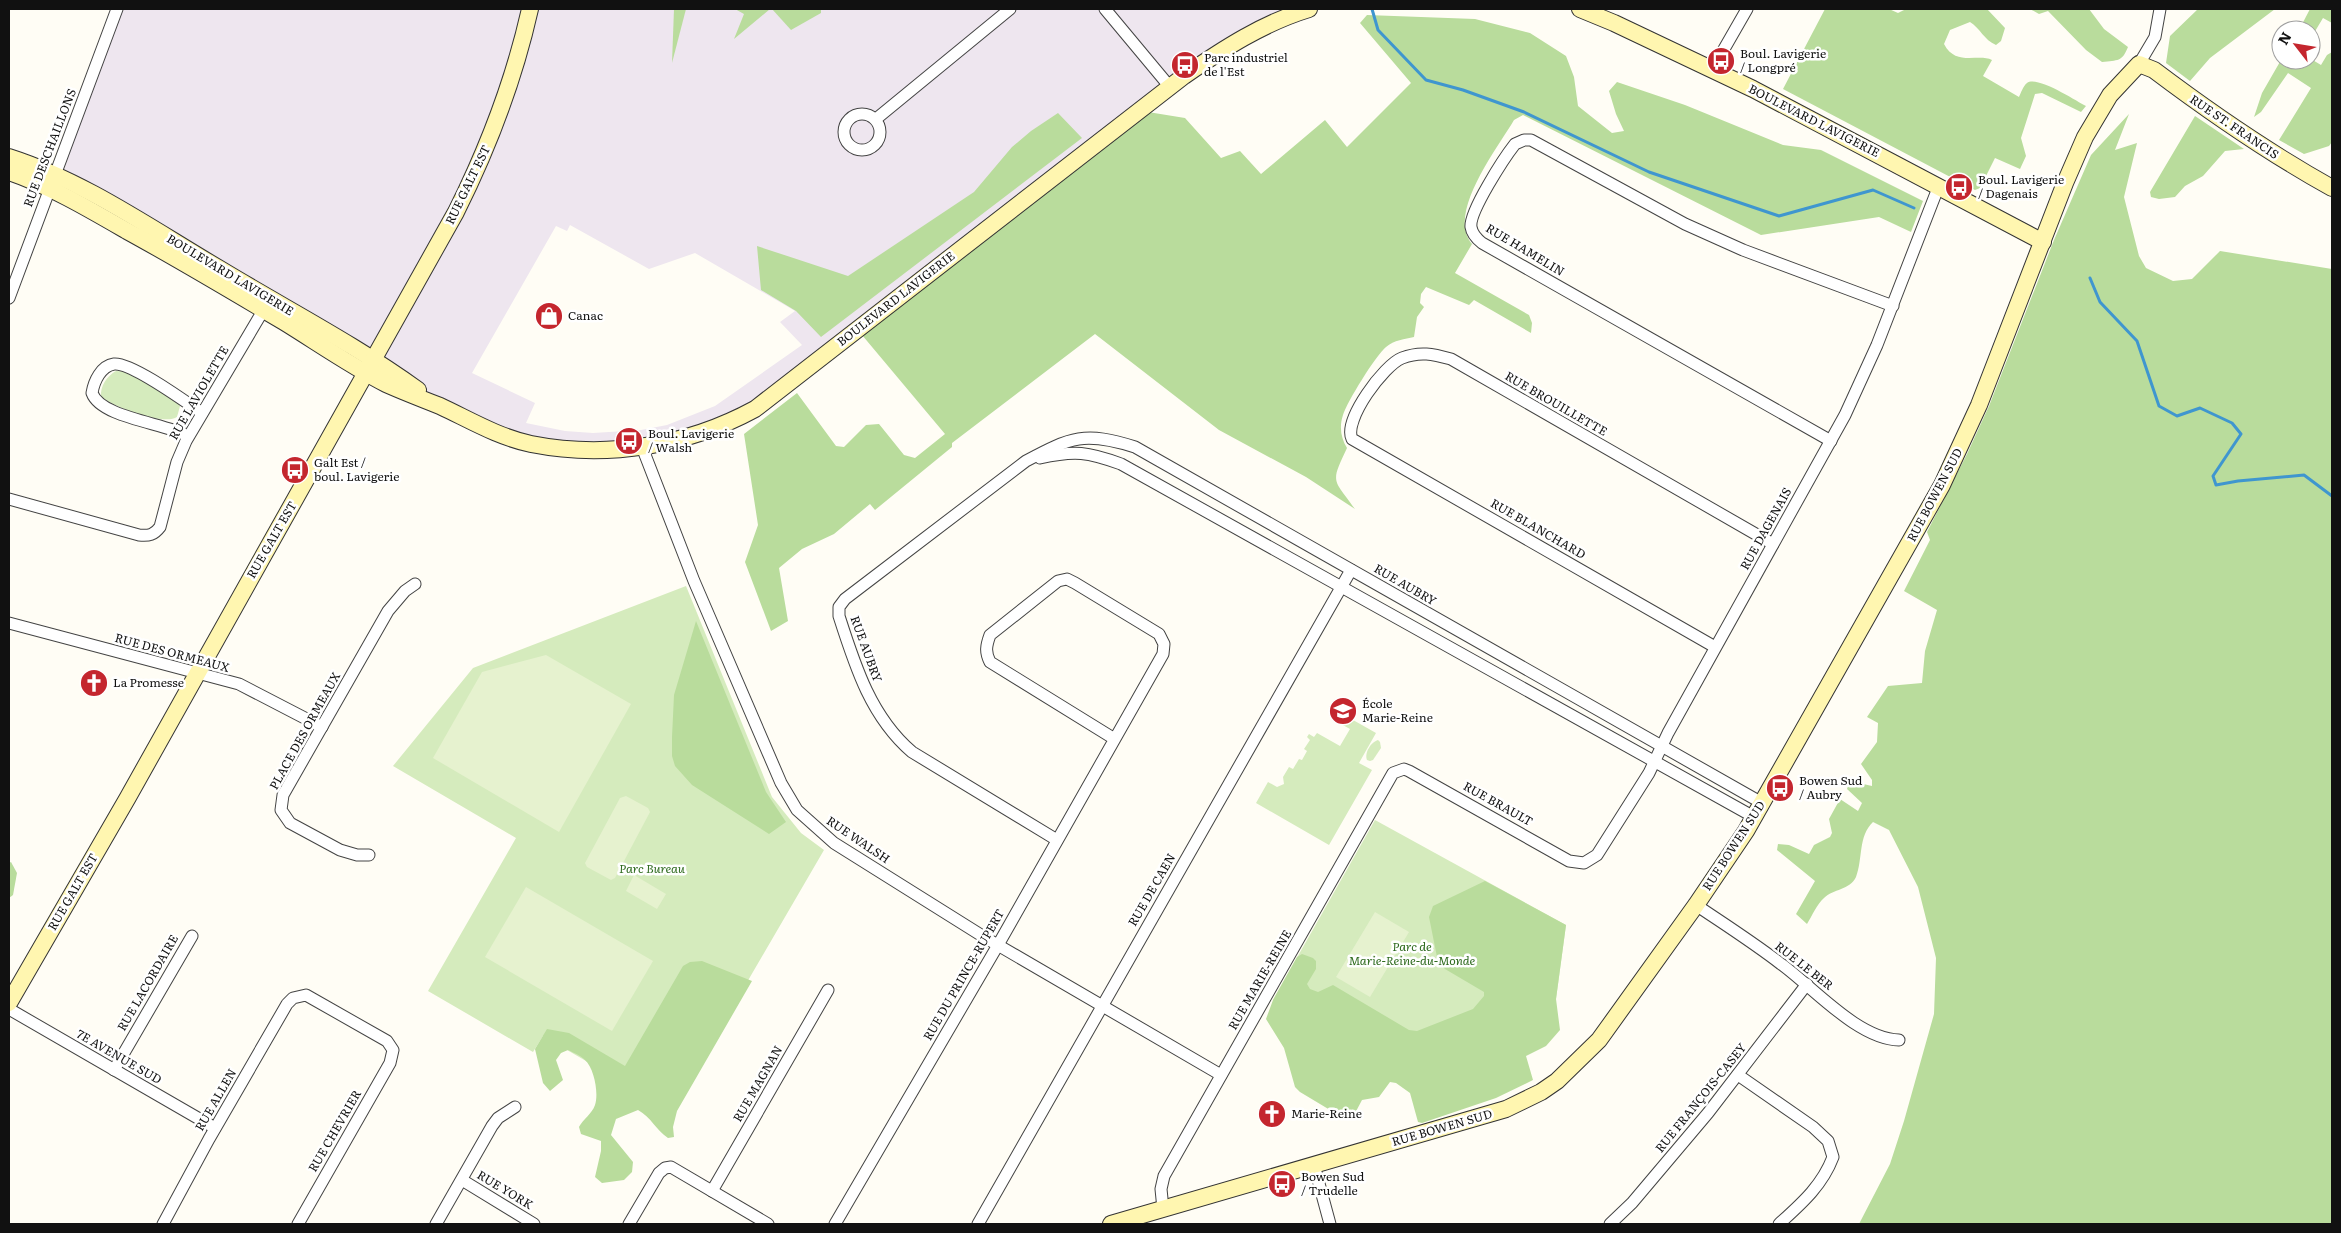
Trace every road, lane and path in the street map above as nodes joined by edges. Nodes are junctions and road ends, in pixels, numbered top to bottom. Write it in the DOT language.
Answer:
graph roads {
  1 [pos="117,9"];
  2 [pos="530,9"];
  3 [pos="1010,9"];
  4 [pos="1105,9"];
  5 [pos="1309,9"];
  6 [pos="1580,9"];
  7 [pos="1747,9"];
  8 [pos="2160,9"];
  9 [pos="2139,64"];
  10 [pos="1712,70"];
  11 [pos="1170,87"];
  12 [pos="876,119"];
  13 [pos="9,157"];
  14 [pos="9,172"];
  15 [pos="52,182"];
  16 [pos="1938,188"];
  17 [pos="2332,188"];
  18 [pos="2043,242"];
  19 [pos="9,298"];
  20 [pos="267,305"];
  21 [pos="1893,306"];
  22 [pos="370,366"];
  23 [pos="202,413"];
  24 [pos="1349,433"];
  25 [pos="188,436"];
  26 [pos="1830,441"];
  27 [pos="642,447"];
  28 [pos="1026,461"];
  29 [pos="9,499"];
  30 [pos="1773,544"];
  31 [pos="1351,570"];
  32 [pos="415,584"];
  33 [pos="1341,586"];
  34 [pos="9,623"];
  35 [pos="1716,647"];
  36 [pos="196,673"];
  37 [pos="322,727"];
  38 [pos="1113,738"];
  39 [pos="1661,746"];
  40 [pos="1655,760"];
  41 [pos="1398,770"];
  42 [pos="1762,803"];
  43 [pos="1754,817"];
  44 [pos="1057,840"];
  45 [pos="369,855"];
  46 [pos="1584,864"];
  47 [pos="1696,905"];
  48 [pos="192,936"];
  49 [pos="998,945"];
  50 [pos="1808,984"];
  51 [pos="828,990"];
  52 [pos="9,1003"];
  53 [pos="1102,1006"];
  54 [pos="9,1009"];
  55 [pos="1899,1040"];
  56 [pos="393,1050"];
  57 [pos="114,1070"];
  58 [pos="1221,1075"];
  59 [pos="1738,1075"];
  60 [pos="515,1106"];
  61 [pos="215,1128"];
  62 [pos="1314,1165"];
  63 [pos="462,1180"];
  64 [pos="712,1191"];
  65 [pos="1164,1209"];
  66 [pos="163,1224"];
  67 [pos="298,1224"];
  68 [pos="436,1224"];
  69 [pos="534,1224"];
  70 [pos="629,1224"];
  71 [pos="768,1224"];
  72 [pos="835,1224"];
  73 [pos="978,1224"];
  74 [pos="1111,1224"];
  75 [pos="1330,1224"];
  76 [pos="1610,1224"];
  77 [pos="1778,1224"];
  1 -- 15 [label="street, RUE DESCHAILLONS"];
  2 -- 22 [label="street, RUE GALT EST"];
  3 -- 12 [label="street"];
  4 -- 11 [label="street"];
  5 -- 11 [label="street, BOULEVARD LAVIGERIE"];
  6 -- 10 [label="street, BOULEVARD LAVIGERIE"];
  7 -- 10 [label="street"];
  8 -- 9 [label="street"];
  9 -- 17 [label="street, RUE ST. FRANCIS"];
  9 -- 18 [label="street, RUE BOWEN SUD"];
  10 -- 16 [label="street, BOULEVARD LAVIGERIE"];
  11 -- 27 [label="street, BOULEVARD LAVIGERIE"];
  13 -- 15 [label="street, BOULEVARD LAVIGERIE"];
  14 -- 15 [label="street, BOULEVARD LAVIGERIE"];
  15 -- 19 [label="street, RUE DESCHAILLONS"];
  15 -- 20 [label="street, BOULEVARD LAVIGERIE"];
  16 -- 18 [label="street, BOULEVARD LAVIGERIE"];
  16 -- 21 [label="street, RUE DAGENAIS"];
  18 -- 42 [label="street, RUE BOWEN SUD"];
  20 -- 22 [label="street, BOULEVARD LAVIGERIE"];
  20 -- 23 [label="street, RUE LAVIOLETTE"];
  21 -- 26 [label="street, RUE DAGENAIS"];
  21 -- 26 [label="street, RUE HAMELIN"];
  22 -- 27 [label="street, BOULEVARD LAVIGERIE"];
  22 -- 36 [label="street, RUE GALT EST"];
  23 -- 25 [label="street, RUE LAVIOLETTE"];
  23 -- 25 [label="street"];
  24 -- 30 [label="street, RUE BROUILLETTE"];
  24 -- 35 [label="street, RUE BLANCHARD"];
  25 -- 29 [label="street, RUE LAVIOLETTE"];
  26 -- 30 [label="street, RUE DAGENAIS"];
  27 -- 49 [label="street, RUE WALSH"];
  28 -- 31 [label="street, RUE AUBRY"];
  28 -- 33 [label="street, RUE AUBRY"];
  28 -- 44 [label="street, RUE AUBRY"];
  30 -- 35 [label="street, RUE DAGENAIS"];
  31 -- 33 [label="street, RUE DE CAEN"];
  31 -- 39 [label="street, RUE AUBRY"];
  32 -- 37 [label="street, PLACE DES ORMEAUX"];
  33 -- 40 [label="street, RUE AUBRY"];
  33 -- 53 [label="street, RUE DE CAEN"];
  34 -- 36 [label="street, RUE DES ORMEAUX"];
  35 -- 39 [label="street, RUE DAGENAIS"];
  36 -- 37 [label="street, RUE DES ORMEAUX"];
  36 -- 52 [label="street, RUE GALT EST"];
  37 -- 45 [label="street, PLACE DES ORMEAUX"];
  38 -- 38 [label="street, RUE DU PRINCE-RUPERT"];
  38 -- 44 [label="street, RUE DU PRINCE-RUPERT"];
  39 -- 40 [label="street, RUE DAGENAIS"];
  39 -- 42 [label="street, RUE AUBRY"];
  40 -- 43 [label="street, RUE AUBRY"];
  40 -- 46 [label="street, RUE DAGENAIS"];
  41 -- 46 [label="street, RUE BRAULT"];
  41 -- 58 [label="street, RUE MARIE-REINE"];
  42 -- 43 [label="street, RUE BOWEN SUD"];
  43 -- 47 [label="street, RUE BOWEN SUD"];
  44 -- 49 [label="street, RUE DU PRINCE-RUPERT"];
  47 -- 50 [label="street, RUE LE BER"];
  47 -- 62 [label="street, RUE BOWEN SUD"];
  48 -- 57 [label="street, RUE LACORDAIRE"];
  49 -- 53 [label="street, RUE WALSH"];
  49 -- 72 [label="street, RUE DU PRINCE-RUPERT"];
  50 -- 55 [label="street, RUE LE BER"];
  50 -- 59 [label="street, RUE FRANÇOIS-CASEY"];
  51 -- 64 [label="street, RUE MAGNAN"];
  53 -- 58 [label="street, RUE WALSH"];
  53 -- 73 [label="street, RUE DE CAEN"];
  54 -- 57 [label="street, 7E AVENUE SUD"];
  56 -- 61 [label="street, RUE ALLEN"];
  56 -- 67 [label="street, RUE CHEVRIER"];
  57 -- 61 [label="street, 7E AVENUE SUD"];
  58 -- 65 [label="street, RUE MARIE-REINE"];
  59 -- 76 [label="street, RUE FRANÇOIS-CASEY"];
  59 -- 77 [label="street"];
  60 -- 63 [label="street"];
  61 -- 66 [label="street, RUE ALLEN"];
  62 -- 65 [label="street, RUE BOWEN SUD"];
  62 -- 75 [label="street"];
  63 -- 68 [label="street"];
  63 -- 69 [label="street, RUE YORK"];
  64 -- 70 [label="street"];
  64 -- 71 [label="street"];
  65 -- 74 [label="street, RUE BOWEN SUD"];
}
